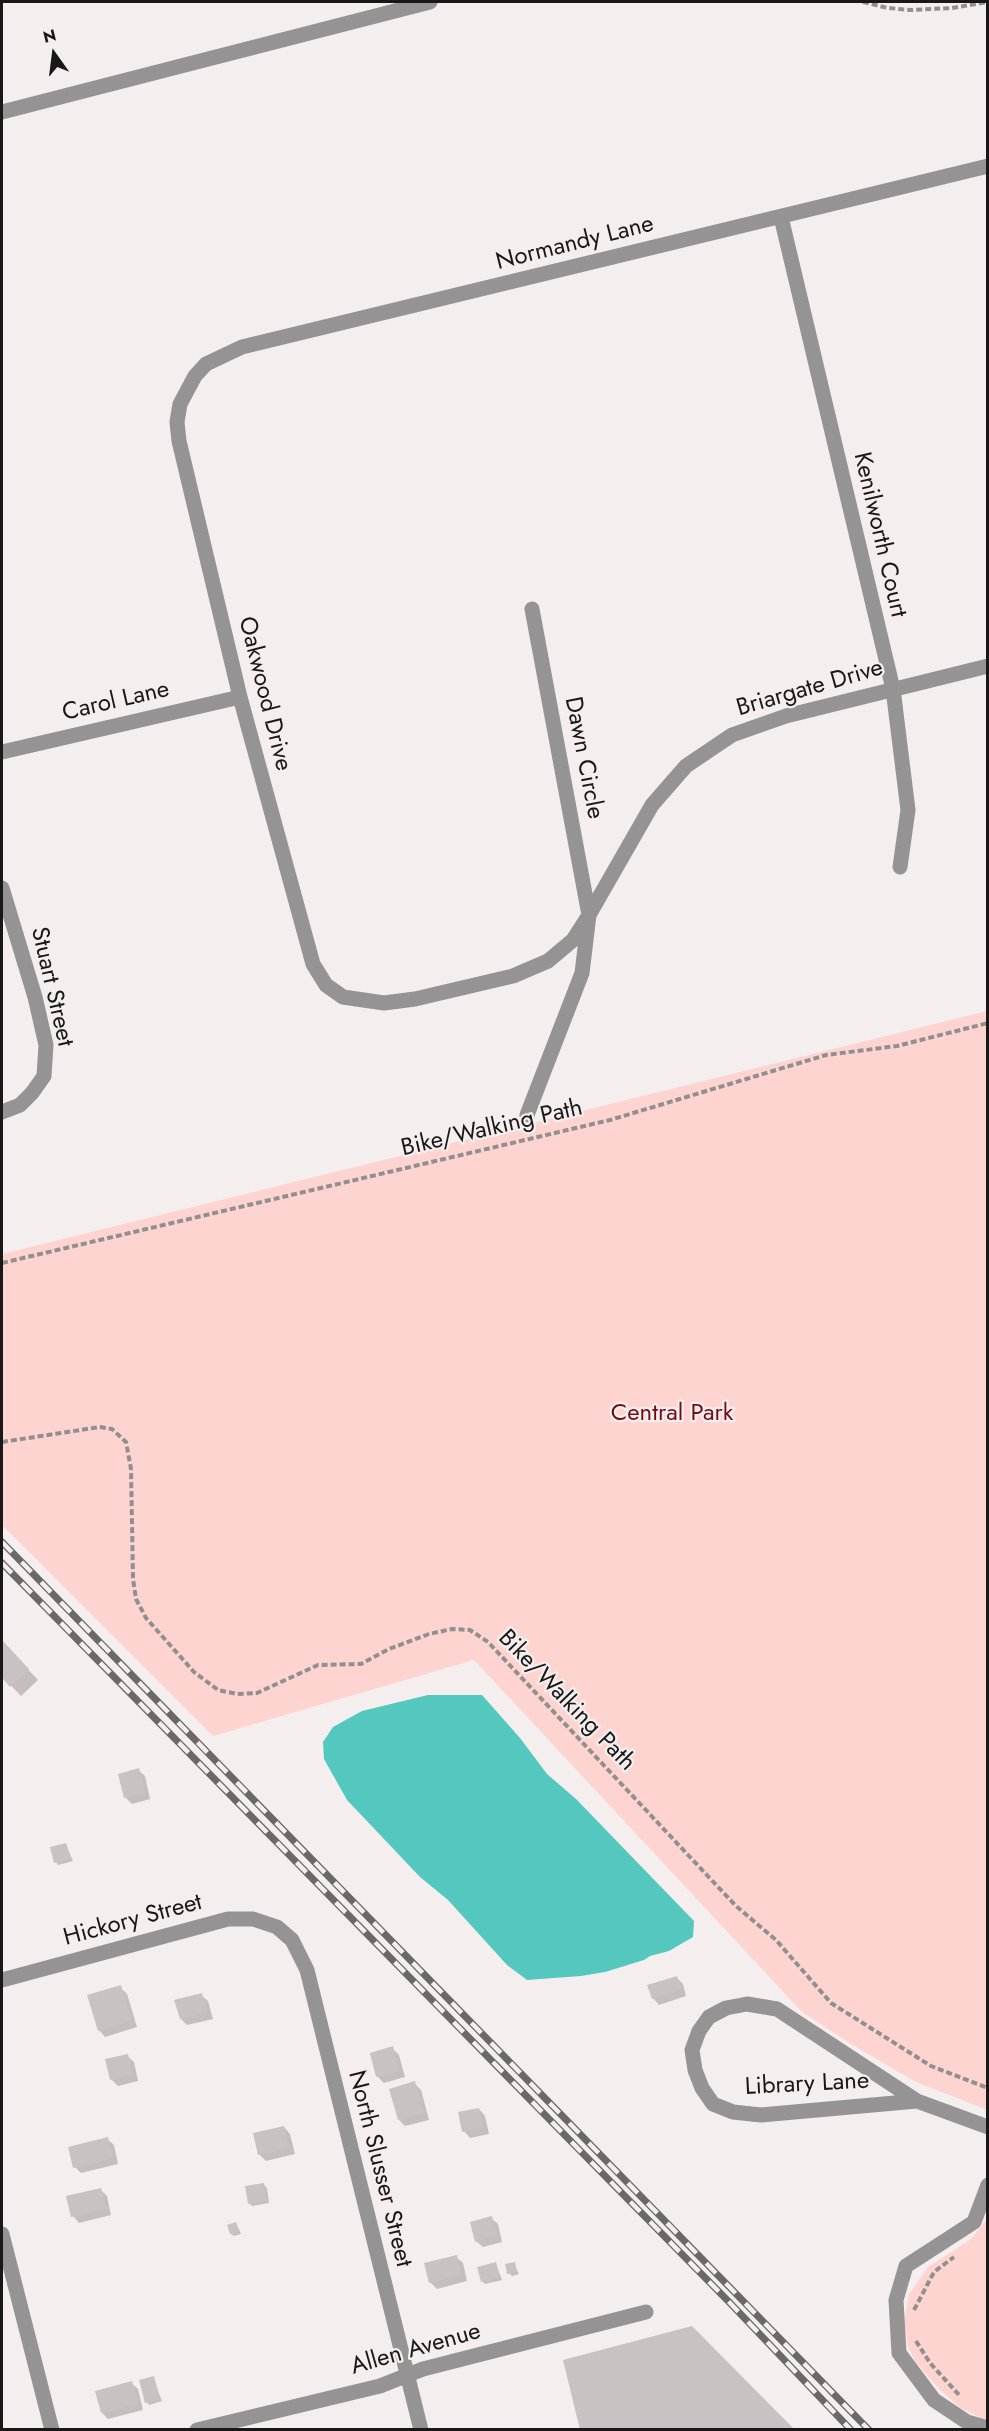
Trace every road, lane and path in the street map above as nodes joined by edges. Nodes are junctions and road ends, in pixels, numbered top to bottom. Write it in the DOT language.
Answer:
graph roads {
  1 [pos="430,2"];
  2 [pos="863,2"];
  3 [pos="987,2"];
  4 [pos="2,112"];
  5 [pos="987,166"];
  6 [pos="781,217"];
  7 [pos="186,389"];
  8 [pos="532,609"];
  9 [pos="987,666"];
  10 [pos="892,689"];
  11 [pos="240,697"];
  12 [pos="2,752"];
  13 [pos="900,867"];
  14 [pos="2,888"];
  15 [pos="589,915"];
  16 [pos="343,998"];
  17 [pos="987,1023"];
  18 [pos="2,1112"];
  19 [pos="528,1115"];
  20 [pos="2,1263"];
  21 [pos="2,1442"];
  22 [pos="277,1927"];
  23 [pos="2,1980"];
  24 [pos="987,2088"];
  25 [pos="917,2101"];
  26 [pos="987,2127"];
  27 [pos="987,2185"];
  28 [pos="2,2234"];
  29 [pos="959,2253"];
  30 [pos="646,2312"];
  31 [pos="914,2319"];
  32 [pos="915,2340"];
  33 [pos="407,2375"];
  34 [pos="966,2401"];
  35 [pos="987,2428"];
  36 [pos="52,2430"];
  37 [pos="197,2430"];
  38 [pos="421,2430"];
  1 -- 4 [label="street"];
  2 -- 3 [label="path"];
  5 -- 6 [label="street, Normandy Lane"];
  6 -- 7 [label="street, Normandy Lane"];
  6 -- 10 [label="street, Kenilworth Court"];
  7 -- 11 [label="street, Oakwood Drive"];
  8 -- 15 [label="street, Dawn Circle"];
  9 -- 10 [label="street, Briargate Drive"];
  10 -- 13 [label="street, Kenilworth Court"];
  10 -- 15 [label="street, Briargate Drive"];
  11 -- 12 [label="street, Carol Lane"];
  11 -- 16 [label="street, Oakwood Drive"];
  14 -- 18 [label="street, Stuart Street"];
  15 -- 16 [label="street, Briargate Drive"];
  15 -- 19 [label="street, Briargate Drive"];
  17 -- 20 [label="path, Bike/Walking Path"];
  21 -- 24 [label="path, Bike/Walking Path"];
  22 -- 23 [label="street, Hickory Street"];
  22 -- 33 [label="street, North Slusser Street"];
  25 -- 25 [label="street, Library Lane"];
  25 -- 26 [label="street, Library Lane"];
  27 -- 35 [label="street"];
  28 -- 36 [label="street"];
  29 -- 31 [label="path"];
  30 -- 33 [label="street, Allen Avenue"];
  32 -- 34 [label="path"];
  33 -- 37 [label="street, Allen Avenue"];
  33 -- 38 [label="street, North Slusser Street"];
}
